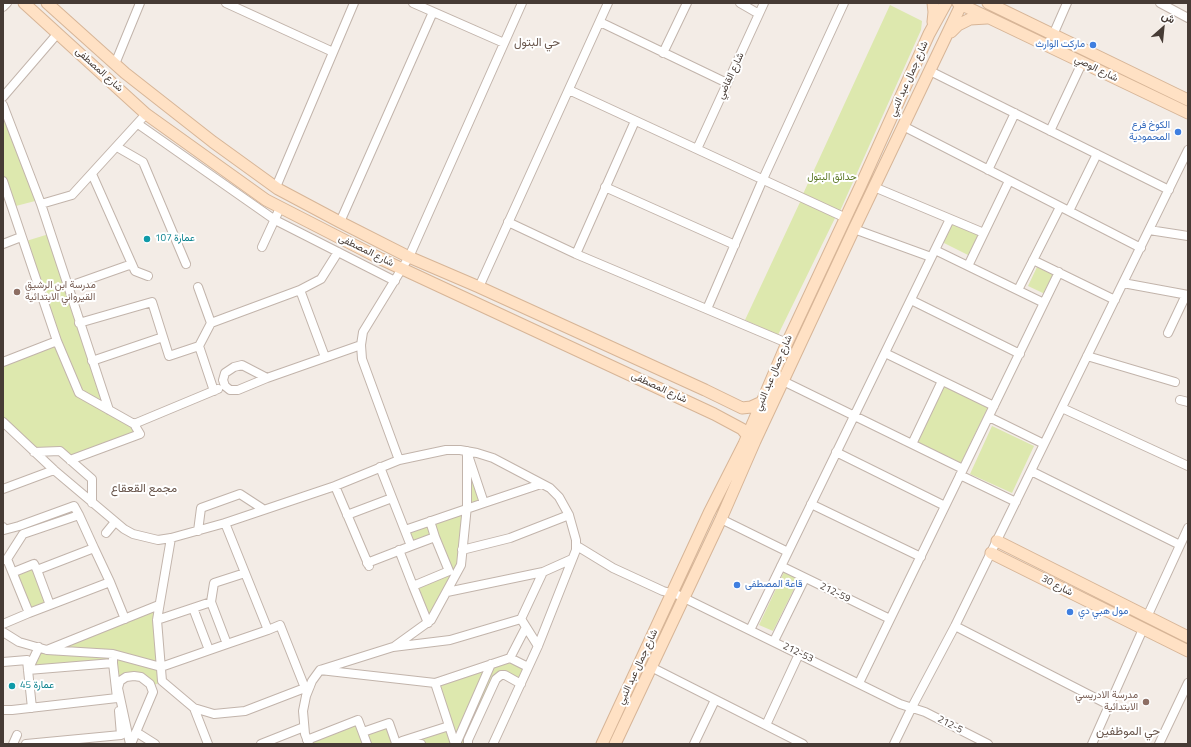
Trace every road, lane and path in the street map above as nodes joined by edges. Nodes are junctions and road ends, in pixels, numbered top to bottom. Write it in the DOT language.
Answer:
graph roads {
  1 [pos="7,3"];
  2 [pos="24,3"];
  3 [pos="140,3"];
  4 [pos="226,3"];
  5 [pos="354,3"];
  6 [pos="413,3"];
  7 [pos="522,3"];
  8 [pos="608,3"];
  9 [pos="687,3"];
  10 [pos="740,3"];
  11 [pos="764,3"];
  12 [pos="844,3"];
  13 [pos="933,3"];
  14 [pos="1067,3"];
  15 [pos="1160,3"];
  16 [pos="50,4"];
  17 [pos="958,4"];
  18 [pos="3,7"];
  19 [pos="987,8"];
  20 [pos="433,12"];
  21 [pos="760,14"];
  22 [pos="1188,18"];
  23 [pos="600,22"];
  24 [pos="933,27"];
  25 [pos="948,32"];
  26 [pos="58,33"];
  27 [pos="1053,35"];
  28 [pos="504,43"];
  29 [pos="333,52"];
  30 [pos="664,53"];
  31 [pos="1082,63"];
  32 [pos="115,64"];
  33 [pos="930,71"];
  34 [pos="727,83"];
  35 [pos="568,90"];
  36 [pos="3,97"];
  37 [pos="1188,100"];
  38 [pos="3,105"];
  39 [pos="1015,113"];
  40 [pos="1188,113"];
  41 [pos="146,114"];
  42 [pos="635,120"];
  43 [pos="138,124"];
  44 [pos="903,126"];
  45 [pos="1050,130"];
  46 [pos="213,142"];
  47 [pos="117,147"];
  48 [pos="697,149"];
  49 [pos="1188,150"];
  50 [pos="1097,154"];
  51 [pos="204,157"];
  52 [pos="988,170"];
  53 [pos="92,174"];
  54 [pos="763,179"];
  55 [pos="1010,181"];
  56 [pos="3,182"];
  57 [pos="605,187"];
  58 [pos="276,188"];
  59 [pos="874,188"];
  60 [pos="1169,190"];
  61 [pos="6,198"];
  62 [pos="41,204"];
  63 [pos="1060,207"];
  64 [pos="280,208"];
  65 [pos="1069,211"];
  66 [pos="846,218"];
  67 [pos="950,219"];
  68 [pos="275,220"];
  69 [pos="340,222"];
  70 [pos="508,222"];
  71 [pos="854,229"];
  72 [pos="1149,230"];
  73 [pos="984,233"];
  74 [pos="1188,236"];
  75 [pos="21,237"];
  76 [pos="3,244"];
  77 [pos="735,245"];
  78 [pos="262,247"];
  79 [pos="1141,248"];
  80 [pos="338,252"];
  81 [pos="576,254"];
  82 [pos="933,254"];
  83 [pos="409,257"];
  84 [pos="1033,260"];
  85 [pos="132,264"];
  86 [pos="186,264"];
  87 [pos="968,266"];
  88 [pos="402,268"];
  89 [pos="1059,272"];
  90 [pos="148,276"];
  91 [pos="395,281"];
  92 [pos="1123,283"];
  93 [pos="67,287"];
  94 [pos="198,287"];
  95 [pos="479,287"];
  96 [pos="300,290"];
  97 [pos="1018,290"];
  98 [pos="1187,295"];
  99 [pos="911,300"];
  100 [pos="1115,300"];
  101 [pos="1044,303"];
  102 [pos="707,309"];
  103 [pos="79,323"];
  104 [pos="211,323"];
  105 [pos="1168,333"];
  106 [pos="163,337"];
  107 [pos="57,341"];
  108 [pos="787,343"];
  109 [pos="361,345"];
  110 [pos="199,346"];
  111 [pos="885,352"];
  112 [pos="1020,354"];
  113 [pos="1087,356"];
  114 [pos="325,357"];
  115 [pos="92,361"];
  116 [pos="3,362"];
  117 [pos="266,378"];
  118 [pos="942,381"];
  119 [pos="770,382"];
  120 [pos="1175,382"];
  121 [pos="782,384"];
  122 [pos="225,386"];
  123 [pos="214,391"];
  124 [pos="762,402"];
  125 [pos="994,406"];
  126 [pos="1062,408"];
  127 [pos="109,410"];
  128 [pos="854,416"];
  129 [pos="989,417"];
  130 [pos="3,422"];
  131 [pos="134,424"];
  132 [pos="751,438"];
  133 [pos="912,444"];
  134 [pos="1044,444"];
  135 [pos="467,451"];
  136 [pos="34,452"];
  137 [pos="836,452"];
  138 [pos="70,460"];
  139 [pos="399,460"];
  140 [pos="1188,466"];
  141 [pos="380,467"];
  142 [pos="54,470"];
  143 [pos="1031,471"];
  144 [pos="962,472"];
  145 [pos="541,484"];
  146 [pos="335,486"];
  147 [pos="3,489"];
  148 [pos="392,498"];
  149 [pos="1016,502"];
  150 [pos="92,503"];
  151 [pos="484,503"];
  152 [pos="811,504"];
  153 [pos="946,506"];
  154 [pos="466,509"];
  155 [pos="264,510"];
  156 [pos="347,515"];
  157 [pos="569,515"];
  158 [pos="80,516"];
  159 [pos="721,520"];
  160 [pos="430,521"];
  161 [pos="115,522"];
  162 [pos="225,523"];
  163 [pos="3,527"];
  164 [pos="1188,528"];
  165 [pos="405,530"];
  166 [pos="198,531"];
  167 [pos="106,533"];
  168 [pos="435,537"];
  169 [pos="171,538"];
  170 [pos="997,541"];
  171 [pos="1180,544"];
  172 [pos="410,546"];
  173 [pos="576,546"];
  174 [pos="1007,546"];
  175 [pos="94,548"];
  176 [pos="399,550"];
  177 [pos="462,550"];
  178 [pos="788,552"];
  179 [pos="991,553"];
  180 [pos="921,557"];
  181 [pos="1001,558"];
  182 [pos="572,559"];
  183 [pos="5,560"];
  184 [pos="781,566"];
  185 [pos="460,568"];
  186 [pos="37,570"];
  187 [pos="449,571"];
  188 [pos="14,572"];
  189 [pos="543,572"];
  190 [pos="244,573"];
  191 [pos="805,578"];
  192 [pos="110,582"];
  193 [pos="413,586"];
  194 [pos="447,592"];
  195 [pos="672,593"];
  196 [pos="684,598"];
  197 [pos="211,602"];
  198 [pos="159,605"];
  199 [pos="50,606"];
  200 [pos="193,608"];
  201 [pos="29,613"];
  202 [pos="1149,617"];
  203 [pos="125,619"];
  204 [pos="521,619"];
  205 [pos="890,619"];
  206 [pos="157,620"];
  207 [pos="428,623"];
  208 [pos="3,624"];
  209 [pos="955,626"];
  210 [pos="526,627"];
  211 [pos="1143,629"];
  212 [pos="268,630"];
  213 [pos="750,630"];
  214 [pos="3,632"];
  215 [pos="1188,637"];
  216 [pos="774,642"];
  217 [pos="227,644"];
  218 [pos="538,646"];
  219 [pos="39,647"];
  220 [pos="393,647"];
  221 [pos="48,650"];
  222 [pos="209,650"];
  223 [pos="1188,651"];
  224 [pos="799,654"];
  225 [pos="113,658"];
  226 [pos="510,658"];
  227 [pos="3,662"];
  228 [pos="491,664"];
  229 [pos="161,667"];
  230 [pos="528,667"];
  231 [pos="651,667"];
  232 [pos="28,670"];
  233 [pos="320,670"];
  234 [pos="162,681"];
  235 [pos="435,683"];
  236 [pos="859,683"];
  237 [pos="1188,683"];
  238 [pos="520,684"];
  239 [pos="151,687"];
  240 [pos="308,687"];
  241 [pos="118,698"];
  242 [pos="716,700"];
  243 [pos="1109,705"];
  244 [pos="912,707"];
  245 [pos="32,708"];
  246 [pos="194,708"];
  247 [pos="3,710"];
  248 [pos="449,726"];
  249 [pos="766,726"];
  250 [pos="304,727"];
  251 [pos="136,732"];
  252 [pos="363,732"];
  253 [pos="17,735"];
  254 [pos="121,735"];
  255 [pos="308,742"];
  256 [pos="13,744"];
  257 [pos="26,744"];
  258 [pos="117,744"];
  259 [pos="130,744"];
  260 [pos="155,744"];
  261 [pos="208,744"];
  262 [pos="262,744"];
  263 [pos="367,744"];
  264 [pos="395,744"];
  265 [pos="421,744"];
  266 [pos="455,744"];
  267 [pos="468,744"];
  268 [pos="492,744"];
  269 [pos="602,744"];
  270 [pos="615,744"];
  271 [pos="694,744"];
  272 [pos="803,744"];
  273 [pos="894,744"];
  274 [pos="988,744"];
  275 [pos="1092,744"];
  276 [pos="1159,744"];
  1 -- 18 [label="street"];
  2 -- 26 [label="street, شارع المصطفى"];
  3 -- 32 [label="street"];
  4 -- 29 [label="street"];
  5 -- 29 [label="street"];
  6 -- 20 [label="street"];
  7 -- 28 [label="street"];
  8 -- 23 [label="street"];
  9 -- 30 [label="street"];
  10 -- 21 [label="street"];
  11 -- 21 [label="street, شارع القاضي"];
  12 -- 54 [label="street"];
  13 -- 24 [label="street"];
  14 -- 27 [label="street"];
  15 -- 22 [label="street"];
  16 -- 32 [label="street, شارع المصطفى"];
  17 -- 19 [label="street, شارع الوصي"];
  17 -- 24 [label="street, شارع جمال عبد النبي"];
  17 -- 25 [label="street, شارع جمال عبد النبي"];
  19 -- 25 [label="street"];
  19 -- 27 [label="street, شارع الوصي"];
  19 -- 31 [label="street, شارع الوصي"];
  20 -- 28 [label="street"];
  20 -- 69 [label="street"];
  21 -- 34 [label="street, شارع القاضي"];
  23 -- 30 [label="street"];
  23 -- 35 [label="street"];
  24 -- 25 [label="street"];
  24 -- 66 [label="street, شارع جمال عبد النبي"];
  25 -- 33 [label="street, شارع جمال عبد النبي"];
  26 -- 36 [label="street"];
  26 -- 41 [label="street, شارع المصطفى"];
  27 -- 37 [label="street, شارع الوصي"];
  28 -- 83 [label="street"];
  29 -- 58 [label="street"];
  30 -- 34 [label="street"];
  31 -- 40 [label="street, شارع الوصي"];
  31 -- 45 [label="street"];
  32 -- 46 [label="street, شارع المصطفى"];
  33 -- 39 [label="street"];
  33 -- 44 [label="street, شارع جمال عبد النبي"];
  34 -- 48 [label="street, شارع القاضي"];
  35 -- 42 [label="street"];
  35 -- 70 [label="street"];
  38 -- 62 [label="street"];
  39 -- 45 [label="street"];
  39 -- 52 [label="street"];
  41 -- 43 [label="street"];
  41 -- 51 [label="street, شارع المصطفى"];
  42 -- 48 [label="street"];
  42 -- 57 [label="street"];
  43 -- 47 [label="street"];
  43 -- 68 [label="street"];
  44 -- 52 [label="street"];
  44 -- 59 [label="street, شارع جمال عبد النبي"];
  45 -- 50 [label="street"];
  46 -- 51 [label="street"];
  46 -- 58 [label="street, شارع المصطفى"];
  47 -- 53 [label="street"];
  47 -- 86 [label="street"];
  48 -- 54 [label="street"];
  49 -- 60 [label="street"];
  50 -- 60 [label="street"];
  50 -- 65 [label="street"];
  51 -- 64 [label="street, شارع المصطفى"];
  52 -- 55 [label="street"];
  53 -- 62 [label="street"];
  53 -- 85 [label="street"];
  54 -- 66 [label="street"];
  54 -- 77 [label="street"];
  55 -- 63 [label="street"];
  55 -- 73 [label="street"];
  56 -- 61 [label="street"];
  57 -- 77 [label="street"];
  57 -- 81 [label="street"];
  58 -- 69 [label="street, شارع المصطفى"];
  59 -- 67 [label="street"];
  59 -- 71 [label="street, شارع جمال عبد النبي"];
  60 -- 72 [label="street"];
  61 -- 75 [label="street"];
  62 -- 93 [label="street"];
  63 -- 65 [label="street"];
  63 -- 84 [label="street"];
  64 -- 68 [label="street"];
  64 -- 88 [label="street, شارع المصطفى"];
  65 -- 79 [label="street"];
  66 -- 108 [label="street, شارع جمال عبد النبي"];
  67 -- 73 [label="street"];
  67 -- 82 [label="street"];
  68 -- 78 [label="street"];
  68 -- 80 [label="street"];
  69 -- 83 [label="street, شارع المصطفى"];
  70 -- 81 [label="street"];
  70 -- 95 [label="street"];
  71 -- 82 [label="street"];
  71 -- 121 [label="street, شارع جمال عبد النبي"];
  72 -- 74 [label="street"];
  72 -- 79 [label="street"];
  73 -- 87 [label="street"];
  75 -- 76 [label="street"];
  75 -- 107 [label="street"];
  77 -- 102 [label="street"];
  79 -- 92 [label="street"];
  80 -- 91 [label="street"];
  80 -- 96 [label="street"];
  81 -- 102 [label="street"];
  82 -- 87 [label="street"];
  82 -- 99 [label="street"];
  83 -- 88 [label="street"];
  83 -- 95 [label="street, شارع المصطفى"];
  84 -- 89 [label="street"];
  84 -- 97 [label="street"];
  85 -- 90 [label="street"];
  85 -- 93 [label="street"];
  87 -- 97 [label="street"];
  88 -- 91 [label="street"];
  88 -- 132 [label="street, شارع المصطفى"];
  89 -- 100 [label="street"];
  89 -- 101 [label="street"];
  91 -- 109 [label="street"];
  92 -- 98 [label="street"];
  92 -- 100 [label="street"];
  93 -- 103 [label="street"];
  94 -- 104 [label="street"];
  95 -- 124 [label="street, شارع المصطفى"];
  96 -- 104 [label="street"];
  96 -- 114 [label="street"];
  97 -- 101 [label="street"];
  98 -- 105 [label="street"];
  99 -- 111 [label="street"];
  99 -- 112 [label="street"];
  100 -- 113 [label="street"];
  101 -- 112 [label="street"];
  102 -- 108 [label="street"];
  103 -- 106 [label="street"];
  103 -- 115 [label="street"];
  104 -- 110 [label="street"];
  106 -- 110 [label="street"];
  106 -- 115 [label="street"];
  107 -- 116 [label="street"];
  107 -- 127 [label="street"];
  108 -- 119 [label="street, شارع جمال عبد النبي"];
  109 -- 114 [label="street"];
  109 -- 139 [label="street"];
  110 -- 123 [label="street"];
  111 -- 118 [label="street"];
  111 -- 128 [label="street"];
  112 -- 125 [label="street"];
  113 -- 120 [label="street"];
  113 -- 126 [label="street"];
  114 -- 117 [label="street"];
  115 -- 127 [label="street"];
  117 -- 122 [label="street"];
  117 -- 122 [label="street"];
  118 -- 125 [label="street"];
  118 -- 133 [label="street"];
  119 -- 121 [label="street"];
  119 -- 124 [label="street, شارع جمال عبد النبي"];
  121 -- 128 [label="street"];
  121 -- 132 [label="street, شارع جمال عبد النبي"];
  122 -- 123 [label="street"];
  123 -- 131 [label="street"];
  124 -- 132 [label="street, شارع جمال عبد النبي"];
  125 -- 129 [label="street"];
  126 -- 134 [label="street"];
  126 -- 140 [label="street"];
  127 -- 131 [label="street"];
  128 -- 133 [label="street"];
  128 -- 137 [label="street"];
  129 -- 134 [label="street"];
  129 -- 144 [label="street"];
  130 -- 136 [label="street"];
  131 -- 138 [label="street"];
  132 -- 159 [label="street, شارع جمال عبد النبي"];
  132 -- 195 [label="street, شارع جمال عبد النبي"];
  133 -- 144 [label="street"];
  134 -- 143 [label="street"];
  135 -- 139 [label="street"];
  135 -- 145 [label="street"];
  135 -- 151 [label="street"];
  135 -- 154 [label="street"];
  136 -- 138 [label="street"];
  136 -- 142 [label="street"];
  137 -- 152 [label="street"];
  137 -- 153 [label="street"];
  138 -- 150 [label="street"];
  139 -- 141 [label="street"];
  141 -- 146 [label="street"];
  141 -- 148 [label="street"];
  142 -- 147 [label="street"];
  142 -- 150 [label="street"];
  143 -- 149 [label="street"];
  143 -- 171 [label="street"];
  144 -- 149 [label="street"];
  144 -- 153 [label="street"];
  145 -- 151 [label="street"];
  145 -- 157 [label="street"];
  146 -- 155 [label="street"];
  146 -- 156 [label="street"];
  148 -- 156 [label="street"];
  148 -- 165 [label="street"];
  149 -- 170 [label="street"];
  150 -- 161 [label="street"];
  151 -- 154 [label="street"];
  152 -- 178 [label="street"];
  152 -- 180 [label="street"];
  153 -- 180 [label="street"];
  154 -- 160 [label="street"];
  154 -- 177 [label="street"];
  155 -- 162 [label="street"];
  155 -- 166 [label="street"];
  156 -- 176 [label="street"];
  157 -- 173 [label="street"];
  157 -- 177 [label="street"];
  158 -- 163 [label="street"];
  158 -- 175 [label="street"];
  158 -- 183 [label="street"];
  159 -- 178 [label="street"];
  159 -- 196 [label="street, شارع جمال عبد النبي"];
  160 -- 165 [label="street"];
  160 -- 168 [label="street"];
  161 -- 167 [label="street"];
  161 -- 169 [label="street"];
  162 -- 166 [label="street"];
  162 -- 190 [label="street"];
  164 -- 171 [label="street"];
  165 -- 172 [label="street"];
  166 -- 169 [label="street"];
  168 -- 172 [label="street"];
  168 -- 187 [label="street"];
  169 -- 198 [label="street"];
  170 -- 174 [label="street, شارع 30"];
  170 -- 179 [label="street"];
  171 -- 202 [label="street"];
  172 -- 176 [label="street"];
  173 -- 182 [label="street"];
  173 -- 195 [label="street, 212-53"];
  174 -- 181 [label="street"];
  174 -- 202 [label="street, شارع 30"];
  175 -- 186 [label="street"];
  175 -- 192 [label="street"];
  176 -- 193 [label="street"];
  177 -- 185 [label="street"];
  178 -- 184 [label="street"];
  179 -- 181 [label="street, شارع 30"];
  179 -- 209 [label="street"];
  180 -- 205 [label="street"];
  181 -- 211 [label="street, شارع 30"];
  182 -- 189 [label="street"];
  182 -- 218 [label="street"];
  183 -- 188 [label="street"];
  184 -- 191 [label="street, 212-59"];
  184 -- 213 [label="street"];
  185 -- 187 [label="street"];
  185 -- 194 [label="street"];
  186 -- 188 [label="street"];
  186 -- 199 [label="street"];
  187 -- 193 [label="street"];
  188 -- 201 [label="street"];
  189 -- 194 [label="street"];
  189 -- 204 [label="street"];
  190 -- 197 [label="street"];
  190 -- 212 [label="street"];
  191 -- 205 [label="street, 212-59"];
  191 -- 216 [label="street"];
  192 -- 199 [label="street"];
  192 -- 203 [label="street"];
  193 -- 207 [label="street"];
  194 -- 207 [label="street"];
  195 -- 196 [label="street, 212-53"];
  195 -- 269 [label="street, شارع جمال عبد النبي"];
  196 -- 213 [label="street, 212-53"];
  196 -- 231 [label="street, شارع جمال عبد النبي"];
  197 -- 200 [label="street"];
  197 -- 217 [label="street"];
  198 -- 203 [label="street"];
  198 -- 206 [label="street"];
  199 -- 201 [label="street"];
  200 -- 206 [label="street"];
  200 -- 222 [label="street"];
  201 -- 208 [label="street"];
  202 -- 211 [label="street"];
  202 -- 215 [label="street, شارع 30"];
  203 -- 221 [label="street"];
  204 -- 210 [label="street"];
  204 -- 220 [label="street"];
  205 -- 236 [label="street"];
  206 -- 229 [label="street"];
  207 -- 220 [label="street"];
  209 -- 243 [label="street"];
  209 -- 244 [label="street"];
  210 -- 218 [label="street"];
  210 -- 226 [label="street"];
  211 -- 223 [label="street, شارع 30"];
  211 -- 243 [label="street"];
  212 -- 217 [label="street"];
  212 -- 240 [label="street"];
  213 -- 216 [label="street, 212-53"];
  214 -- 219 [label="street"];
  216 -- 224 [label="street, 212-53"];
  217 -- 222 [label="street"];
  218 -- 230 [label="street"];
  219 -- 221 [label="street"];
  219 -- 232 [label="street"];
  220 -- 233 [label="street"];
  221 -- 225 [label="street"];
  222 -- 229 [label="street"];
  224 -- 236 [label="street, 212-53"];
  224 -- 249 [label="street"];
  225 -- 229 [label="street"];
  225 -- 232 [label="street"];
  225 -- 241 [label="street"];
  226 -- 228 [label="street"];
  226 -- 230 [label="street"];
  227 -- 232 [label="street"];
  228 -- 235 [label="street"];
  228 -- 266 [label="street"];
  229 -- 234 [label="street"];
  230 -- 238 [label="street"];
  231 -- 242 [label="street"];
  231 -- 270 [label="street, شارع جمال عبد النبي"];
  232 -- 245 [label="street"];
  233 -- 235 [label="street"];
  233 -- 240 [label="street"];
  234 -- 239 [label="street"];
  234 -- 246 [label="street"];
  235 -- 248 [label="street"];
  236 -- 244 [label="street, 212-53"];
  237 -- 276 [label="street"];
  238 -- 267 [label="street"];
  238 -- 268 [label="street"];
  239 -- 251 [label="street"];
  239 -- 259 [label="street"];
  240 -- 246 [label="street"];
  240 -- 250 [label="street"];
  241 -- 245 [label="street"];
  241 -- 254 [label="street"];
  242 -- 249 [label="street"];
  242 -- 271 [label="street"];
  243 -- 275 [label="street"];
  244 -- 273 [label="street"];
  244 -- 274 [label="street, 212-5"];
  245 -- 247 [label="street"];
  246 -- 261 [label="street"];
  248 -- 264 [label="street"];
  248 -- 266 [label="street"];
  249 -- 272 [label="street"];
  250 -- 255 [label="street"];
  250 -- 262 [label="street"];
  251 -- 259 [label="street"];
  251 -- 260 [label="street"];
  252 -- 255 [label="street"];
  252 -- 263 [label="street"];
  252 -- 264 [label="street"];
  253 -- 256 [label="street"];
  254 -- 257 [label="street"];
  254 -- 258 [label="street"];
  264 -- 265 [label="street"];
}
